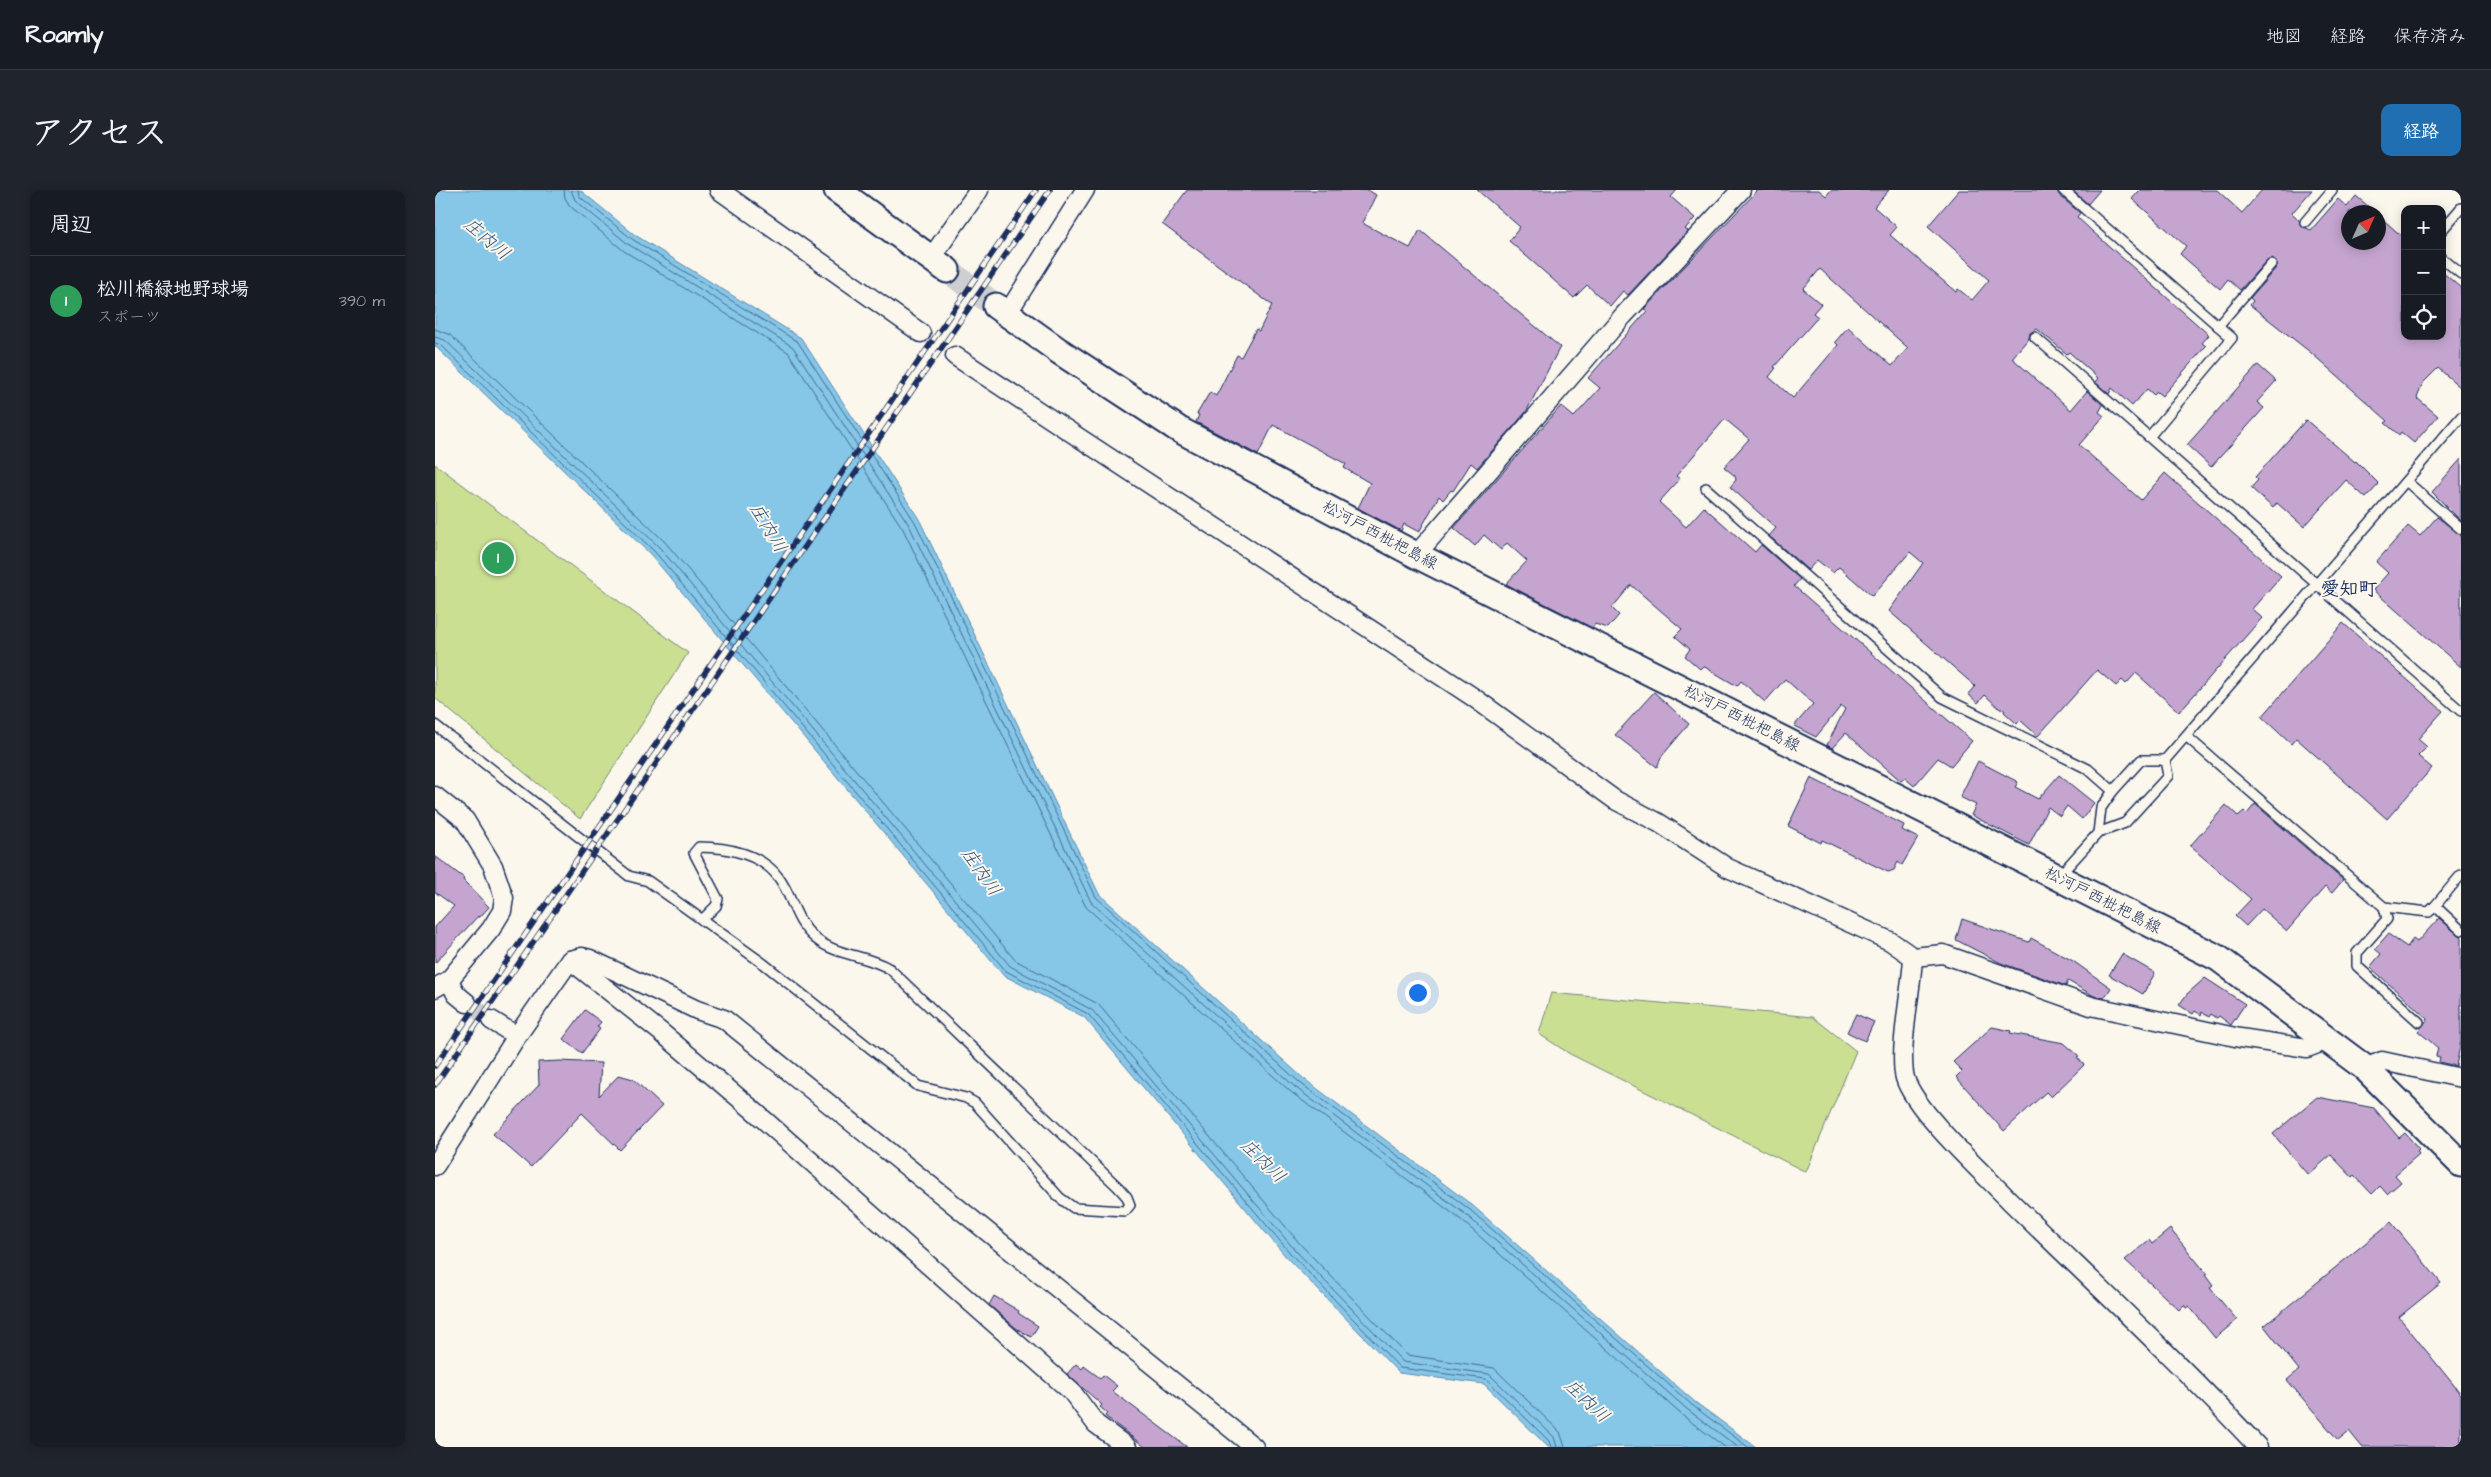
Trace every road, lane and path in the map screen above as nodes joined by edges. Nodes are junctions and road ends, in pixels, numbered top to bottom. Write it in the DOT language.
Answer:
graph roads {
  1 [pos="719,190"];
  2 [pos="837,190"];
  3 [pos="979,190"];
  4 [pos="1085,190"];
  5 [pos="1741,190"];
  6 [pos="2063,190"];
  7 [pos="2332,190"];
  8 [pos="2461,208"];
  9 [pos="2305,222"];
  10 [pos="2446,225"];
  11 [pos="2446,261"];
  12 [pos="939,264"];
  13 [pos="2271,264"];
  14 [pos="2461,274"];
  15 [pos="1002,310"];
  16 [pos="2218,326"];
  17 [pos="921,333"];
  18 [pos="2035,337"];
  19 [pos="955,356"];
  20 [pos="2461,417"];
  21 [pos="2149,437"];
  22 [pos="2406,480"];
  23 [pos="1706,488"];
  24 [pos="2461,529"];
  25 [pos="1416,555"];
  26 [pos="2317,585"];
  27 [pos="2461,712"];
  28 [pos="435,725"];
  29 [pos="2186,736"];
  30 [pos="2165,760"];
  31 [pos="2113,791"];
  32 [pos="435,796"];
  33 [pos="2098,833"];
  34 [pos="2461,875"];
  35 [pos="2058,877"];
  36 [pos="2435,906"];
  37 [pos="2384,907"];
  38 [pos="702,920"];
  39 [pos="2461,930"];
  40 [pos="1913,957"];
  41 [pos="570,960"];
  42 [pos="442,984"];
  43 [pos="467,1003"];
  44 [pos="491,1020"];
  45 [pos="2419,1022"];
  46 [pos="517,1036"];
  47 [pos="2329,1040"];
  48 [pos="2365,1068"];
  49 [pos="2461,1078"];
  50 [pos="2461,1164"];
  51 [pos="435,1166"];
  52 [pos="1127,1447"];
  53 [pos="1254,1447"];
  54 [pos="2257,1447"];
  1 -- 17 [label="street"];
  2 -- 12 [label="main road"];
  3 -- 12 [label="street"];
  4 -- 15 [label="street"];
  5 -- 25 [label="street"];
  6 -- 16 [label="lane"];
  7 -- 9 [label="lane"];
  8 -- 10 [label="lane"];
  11 -- 14 [label="lane"];
  13 -- 16 [label="lane"];
  15 -- 25 [label="main road, 松河戸西枇杷島線"];
  16 -- 21 [label="lane"];
  18 -- 21 [label="lane"];
  19 -- 40 [label="street"];
  20 -- 22 [label="lane"];
  21 -- 26 [label="lane"];
  22 -- 24 [label="lane"];
  22 -- 26 [label="lane"];
  23 -- 31 [label="lane"];
  25 -- 35 [label="main road, 松河戸西枇杷島線"];
  26 -- 27 [label="lane"];
  26 -- 29 [label="lane"];
  28 -- 38 [label="lane"];
  29 -- 30 [label="lane"];
  29 -- 37 [label="lane"];
  30 -- 31 [label="lane"];
  30 -- 33 [label="lane"];
  31 -- 33 [label="lane"];
  32 -- 42 [label="street"];
  33 -- 35 [label="lane"];
  34 -- 36 [label="lane"];
  35 -- 47 [label="main road, 松河戸西枇杷島線"];
  36 -- 37 [label="lane"];
  36 -- 39 [label="lane"];
  37 -- 45 [label="lane"];
  38 -- 38 [label="lane"];
  40 -- 47 [label="street"];
  40 -- 54 [label="street"];
  41 -- 46 [label="street"];
  41 -- 52 [label="street"];
  41 -- 53 [label="street"];
  42 -- 43 [label="street"];
  44 -- 46 [label="street"];
  46 -- 51 [label="street"];
  47 -- 48 [label="main road, 松河戸西枇杷島線"];
  48 -- 49 [label="street"];
  48 -- 50 [label="main road, 松河戸西枇杷島線"];
}
